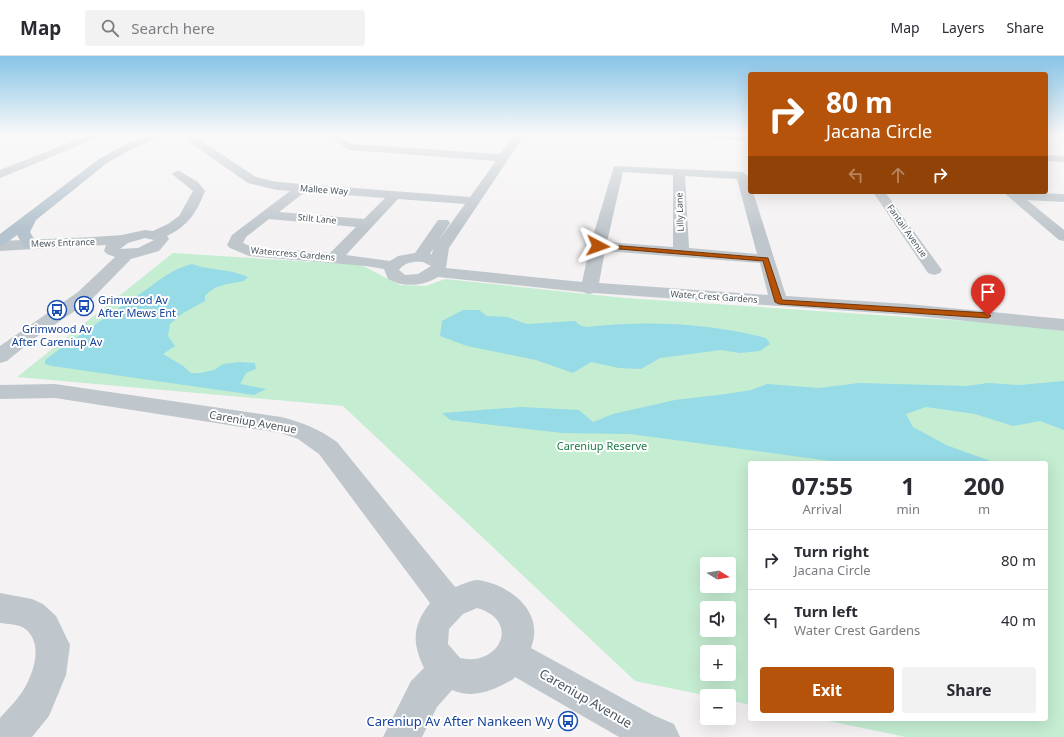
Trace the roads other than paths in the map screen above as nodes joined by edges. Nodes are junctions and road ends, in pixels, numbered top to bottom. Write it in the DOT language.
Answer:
graph roads {
  1 [pos="21,166"];
  2 [pos="85,166"];
  3 [pos="97,166"];
  4 [pos="231,166"];
  5 [pos="490,166"];
  6 [pos="493,166"];
  7 [pos="678,172"];
  8 [pos="0,174"];
  9 [pos="178,174"];
  10 [pos="301,188"];
  11 [pos="881,194"];
  12 [pos="1011,194"];
  13 [pos="1021,194"];
  14 [pos="395,195"];
  15 [pos="1064,198"];
  16 [pos="459,200"];
  17 [pos="474,201"];
  18 [pos="266,215"];
  19 [pos="30,216"];
  20 [pos="6,221"];
  21 [pos="368,224"];
  22 [pos="1064,237"];
  23 [pos="0,241"];
  24 [pos="29,244"];
  25 [pos="0,246"];
  26 [pos="598,246"];
  27 [pos="121,248"];
  28 [pos="0,251"];
  29 [pos="681,252"];
  30 [pos="420,257"];
  31 [pos="334,258"];
  32 [pos="766,260"];
  33 [pos="393,266"];
  34 [pos="437,268"];
  35 [pos="934,270"];
  36 [pos="589,289"];
  37 [pos="779,302"];
  38 [pos="1064,324"];
  39 [pos="0,357"];
  40 [pos="0,392"];
  41 [pos="449,604"];
  42 [pos="0,608"];
  43 [pos="512,656"];
  44 [pos="447,670"];
  45 [pos="8,737"];
  46 [pos="402,737"];
  47 [pos="661,737"];
  1 -- 8 [label="street"];
  2 -- 20 [label="main road"];
  3 -- 19 [label="main road"];
  4 -- 10 [label="street, Mallee Way"];
  5 -- 16 [label="street"];
  6 -- 17 [label="street"];
  7 -- 26 [label="street"];
  7 -- 29 [label="street, Lilly Lane"];
  7 -- 32 [label="street"];
  9 -- 27 [label="street"];
  10 -- 14 [label="street, Mallee Way"];
  10 -- 18 [label="street, Watercress Gardens"];
  11 -- 35 [label="street, Fantail Avenue"];
  12 -- 22 [label="street"];
  13 -- 15 [label="street"];
  14 -- 16 [label="street, Mallee Way"];
  14 -- 21 [label="street"];
  16 -- 17 [label="street, Mallee Way"];
  16 -- 30 [label="street"];
  17 -- 34 [label="street"];
  18 -- 21 [label="street, Stilt Lane"];
  18 -- 31 [label="street, Watercress Gardens"];
  19 -- 23 [label="main road"];
  19 -- 24 [label="main road"];
  21 -- 31 [label="street"];
  24 -- 25 [label="street, Mews Entrance"];
  24 -- 27 [label="street, Mews Entrance"];
  26 -- 29 [label="street"];
  26 -- 36 [label="street"];
  27 -- 28 [label="street, Mews Entrance"];
  27 -- 39 [label="street"];
  29 -- 32 [label="street"];
  30 -- 33 [label="street"];
  30 -- 34 [label="street"];
  31 -- 33 [label="street, Watercress Gardens"];
  32 -- 37 [label="street"];
  33 -- 34 [label="street"];
  34 -- 36 [label="street, Water Crest Gardens"];
  36 -- 37 [label="street, Water Crest Gardens"];
  37 -- 38 [label="street, Water Crest Gardens"];
  40 -- 41 [label="street, Careniup Avenue"];
  41 -- 43 [label="street"];
  41 -- 44 [label="street"];
  42 -- 45 [label="street"];
  43 -- 44 [label="street"];
  43 -- 47 [label="street, Careniup Avenue"];
  44 -- 46 [label="street"];
}
